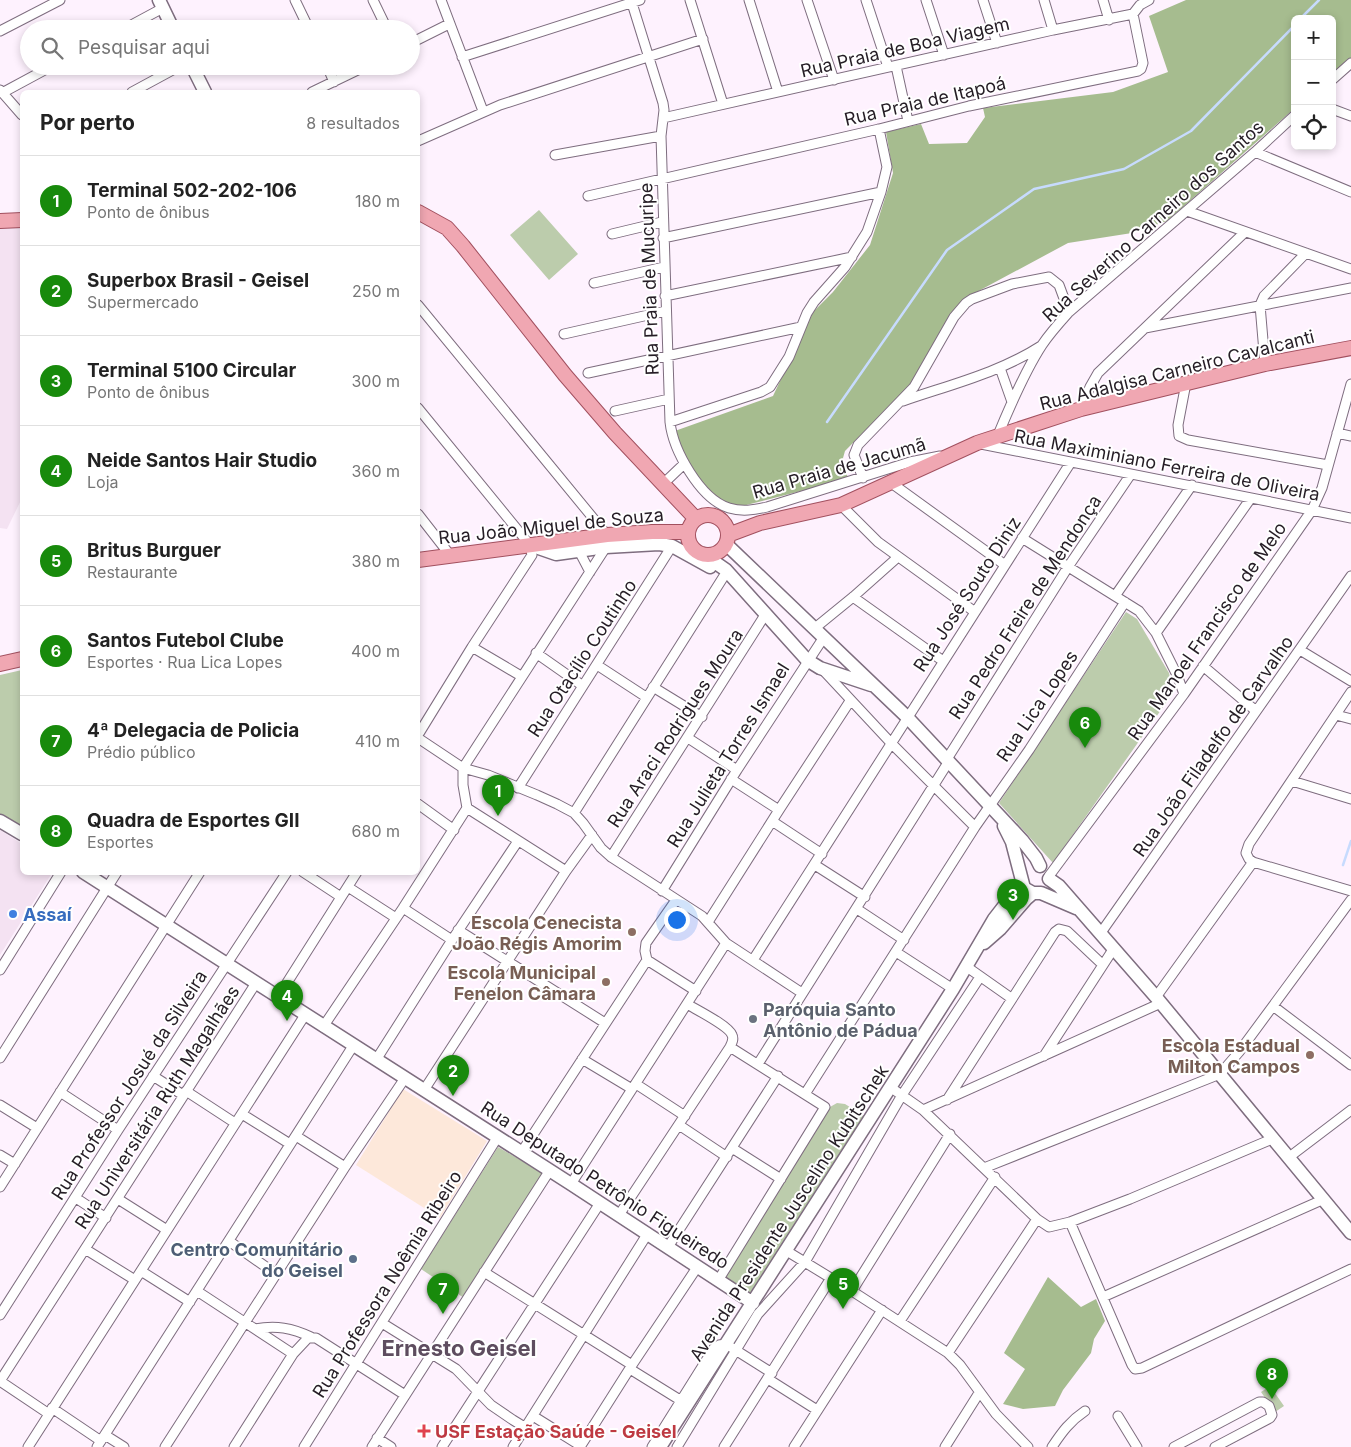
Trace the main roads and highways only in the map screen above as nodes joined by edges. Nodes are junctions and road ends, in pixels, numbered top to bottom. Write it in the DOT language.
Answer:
graph roads {
  1 [pos="161,4"];
  2 [pos="169,20"];
  3 [pos="196,75"];
  4 [pos="204,90"];
  5 [pos="420,213"];
  6 [pos="20,220"];
  7 [pos="0,221"];
  8 [pos="1351,348"];
  9 [pos="719,518"];
  10 [pos="696,519"];
  11 [pos="760,523"];
  12 [pos="688,532"];
  13 [pos="727,540"];
  14 [pos="606,541"];
  15 [pos="530,545"];
  16 [pos="703,554"];
  17 [pos="420,560"];
  18 [pos="738,582"];
  19 [pos="20,659"];
  20 [pos="0,664"];
  21 [pos="876,686"];
  22 [pos="993,809"];
  23 [pos="0,821"];
  24 [pos="20,833"];
  25 [pos="1040,866"];
  26 [pos="88,875"];
  27 [pos="1049,878"];
  28 [pos="1022,879"];
  29 [pos="1036,893"];
  30 [pos="1078,910"];
  31 [pos="979,946"];
  32 [pos="1351,1233"];
  33 [pos="754,1303"];
  34 [pos="660,1445"];
  1 -- 2 [label="main road"];
  3 -- 4 [label="main road"];
  5 -- 10 [label="main road"];
  6 -- 7 [label="main road"];
  8 -- 11 [label="main road, Rua Adalgisa Carneiro Cavalcanti"];
  9 -- 10 [label="main road"];
  9 -- 11 [label="main road, Rua Adalgisa Carneiro Cavalcanti"];
  9 -- 13 [label="main road"];
  10 -- 12 [label="main road"];
  11 -- 13 [label="main road, Rua Adalgisa Carneiro Cavalcanti"];
  12 -- 14 [label="main road, Rua João Miguel de Souza"];
  12 -- 16 [label="main road"];
  13 -- 16 [label="main road"];
  13 -- 21 [label="main road"];
  14 -- 15 [label="main road, Rua João Miguel de Souza"];
  14 -- 15 [label="main road"];
  14 -- 18 [label="main road"];
  15 -- 17 [label="main road, Rua João Miguel de Souza"];
  16 -- 18 [label="main road"];
  18 -- 21 [label="main road"];
  19 -- 20 [label="main road"];
  21 -- 22 [label="main road"];
  22 -- 25 [label="main road"];
  22 -- 28 [label="main road"];
  23 -- 24 [label="main road"];
  25 -- 27 [label="main road"];
  25 -- 28 [label="main road"];
  26 -- 33 [label="main road, Rua Deputado Petrônio Figueiredo"];
  27 -- 29 [label="main road"];
  27 -- 30 [label="main road"];
  28 -- 29 [label="main road"];
  28 -- 31 [label="main road, Avenida Presidente Juscelino Kubitschek"];
  29 -- 30 [label="main road"];
  29 -- 31 [label="main road"];
  30 -- 32 [label="main road"];
  31 -- 33 [label="main road, Avenida Presidente Juscelino Kubitschek"];
  33 -- 34 [label="main road, Avenida Presidente Juscelino Kubitschek"];
}
